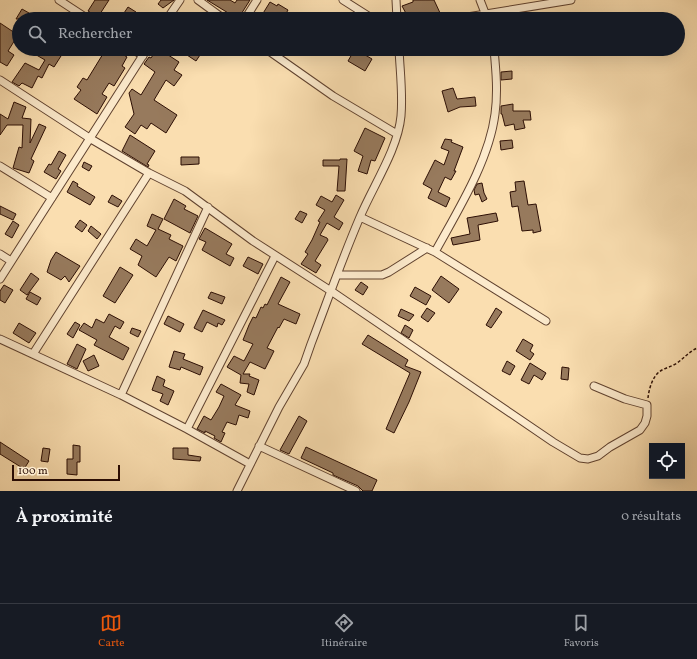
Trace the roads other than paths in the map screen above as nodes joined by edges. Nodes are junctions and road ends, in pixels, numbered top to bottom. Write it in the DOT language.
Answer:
graph roads {
  1 [pos="59,0"];
  2 [pos="180,0"];
  3 [pos="198,0"];
  4 [pos="257,0"];
  5 [pos="342,0"];
  6 [pos="396,0"];
  7 [pos="480,0"];
  8 [pos="571,0"];
  9 [pos="77,12"];
  10 [pos="172,12"];
  11 [pos="214,12"];
  12 [pos="249,12"];
  13 [pos="362,12"];
  14 [pos="398,12"];
  15 [pos="485,12"];
  16 [pos="512,12"];
  17 [pos="143,56"];
  18 [pos="276,56"];
  19 [pos="400,56"];
  20 [pos="495,56"];
  21 [pos="0,80"];
  22 [pos="397,134"];
  23 [pos="91,139"];
  24 [pos="0,166"];
  25 [pos="149,173"];
  26 [pos="52,198"];
  27 [pos="208,207"];
  28 [pos="360,217"];
  29 [pos="427,248"];
  30 [pos="435,252"];
  31 [pos="0,254"];
  32 [pos="275,256"];
  33 [pos="11,260"];
  34 [pos="337,275"];
  35 [pos="0,279"];
  36 [pos="331,292"];
  37 [pos="546,321"];
  38 [pos="0,339"];
  39 [pos="34,354"];
  40 [pos="594,386"];
  41 [pos="121,394"];
  42 [pos="187,429"];
  43 [pos="259,446"];
  44 [pos="250,464"];
  45 [pos="237,491"];
  46 [pos="356,491"];
  1 -- 9 [label="street"];
  2 -- 10 [label="street"];
  3 -- 11 [label="street"];
  4 -- 12 [label="street"];
  5 -- 13 [label="street"];
  6 -- 14 [label="street"];
  7 -- 15 [label="street"];
  8 -- 16 [label="street"];
  17 -- 23 [label="street"];
  18 -- 22 [label="street"];
  19 -- 22 [label="street"];
  20 -- 30 [label="street"];
  21 -- 23 [label="street"];
  22 -- 28 [label="street"];
  23 -- 25 [label="street"];
  23 -- 26 [label="street"];
  24 -- 26 [label="street"];
  25 -- 27 [label="street"];
  25 -- 39 [label="street"];
  26 -- 33 [label="street"];
  27 -- 32 [label="street"];
  27 -- 41 [label="street"];
  28 -- 29 [label="street"];
  28 -- 34 [label="street"];
  29 -- 30 [label="street"];
  29 -- 34 [label="street"];
  30 -- 37 [label="street"];
  31 -- 33 [label="street"];
  32 -- 36 [label="street"];
  32 -- 42 [label="street"];
  33 -- 35 [label="street"];
  34 -- 36 [label="street"];
  36 -- 40 [label="street"];
  36 -- 43 [label="street"];
  38 -- 39 [label="street"];
  39 -- 41 [label="street"];
  41 -- 42 [label="street"];
  42 -- 44 [label="street"];
  43 -- 44 [label="street"];
  43 -- 46 [label="street"];
  44 -- 45 [label="street"];
}
